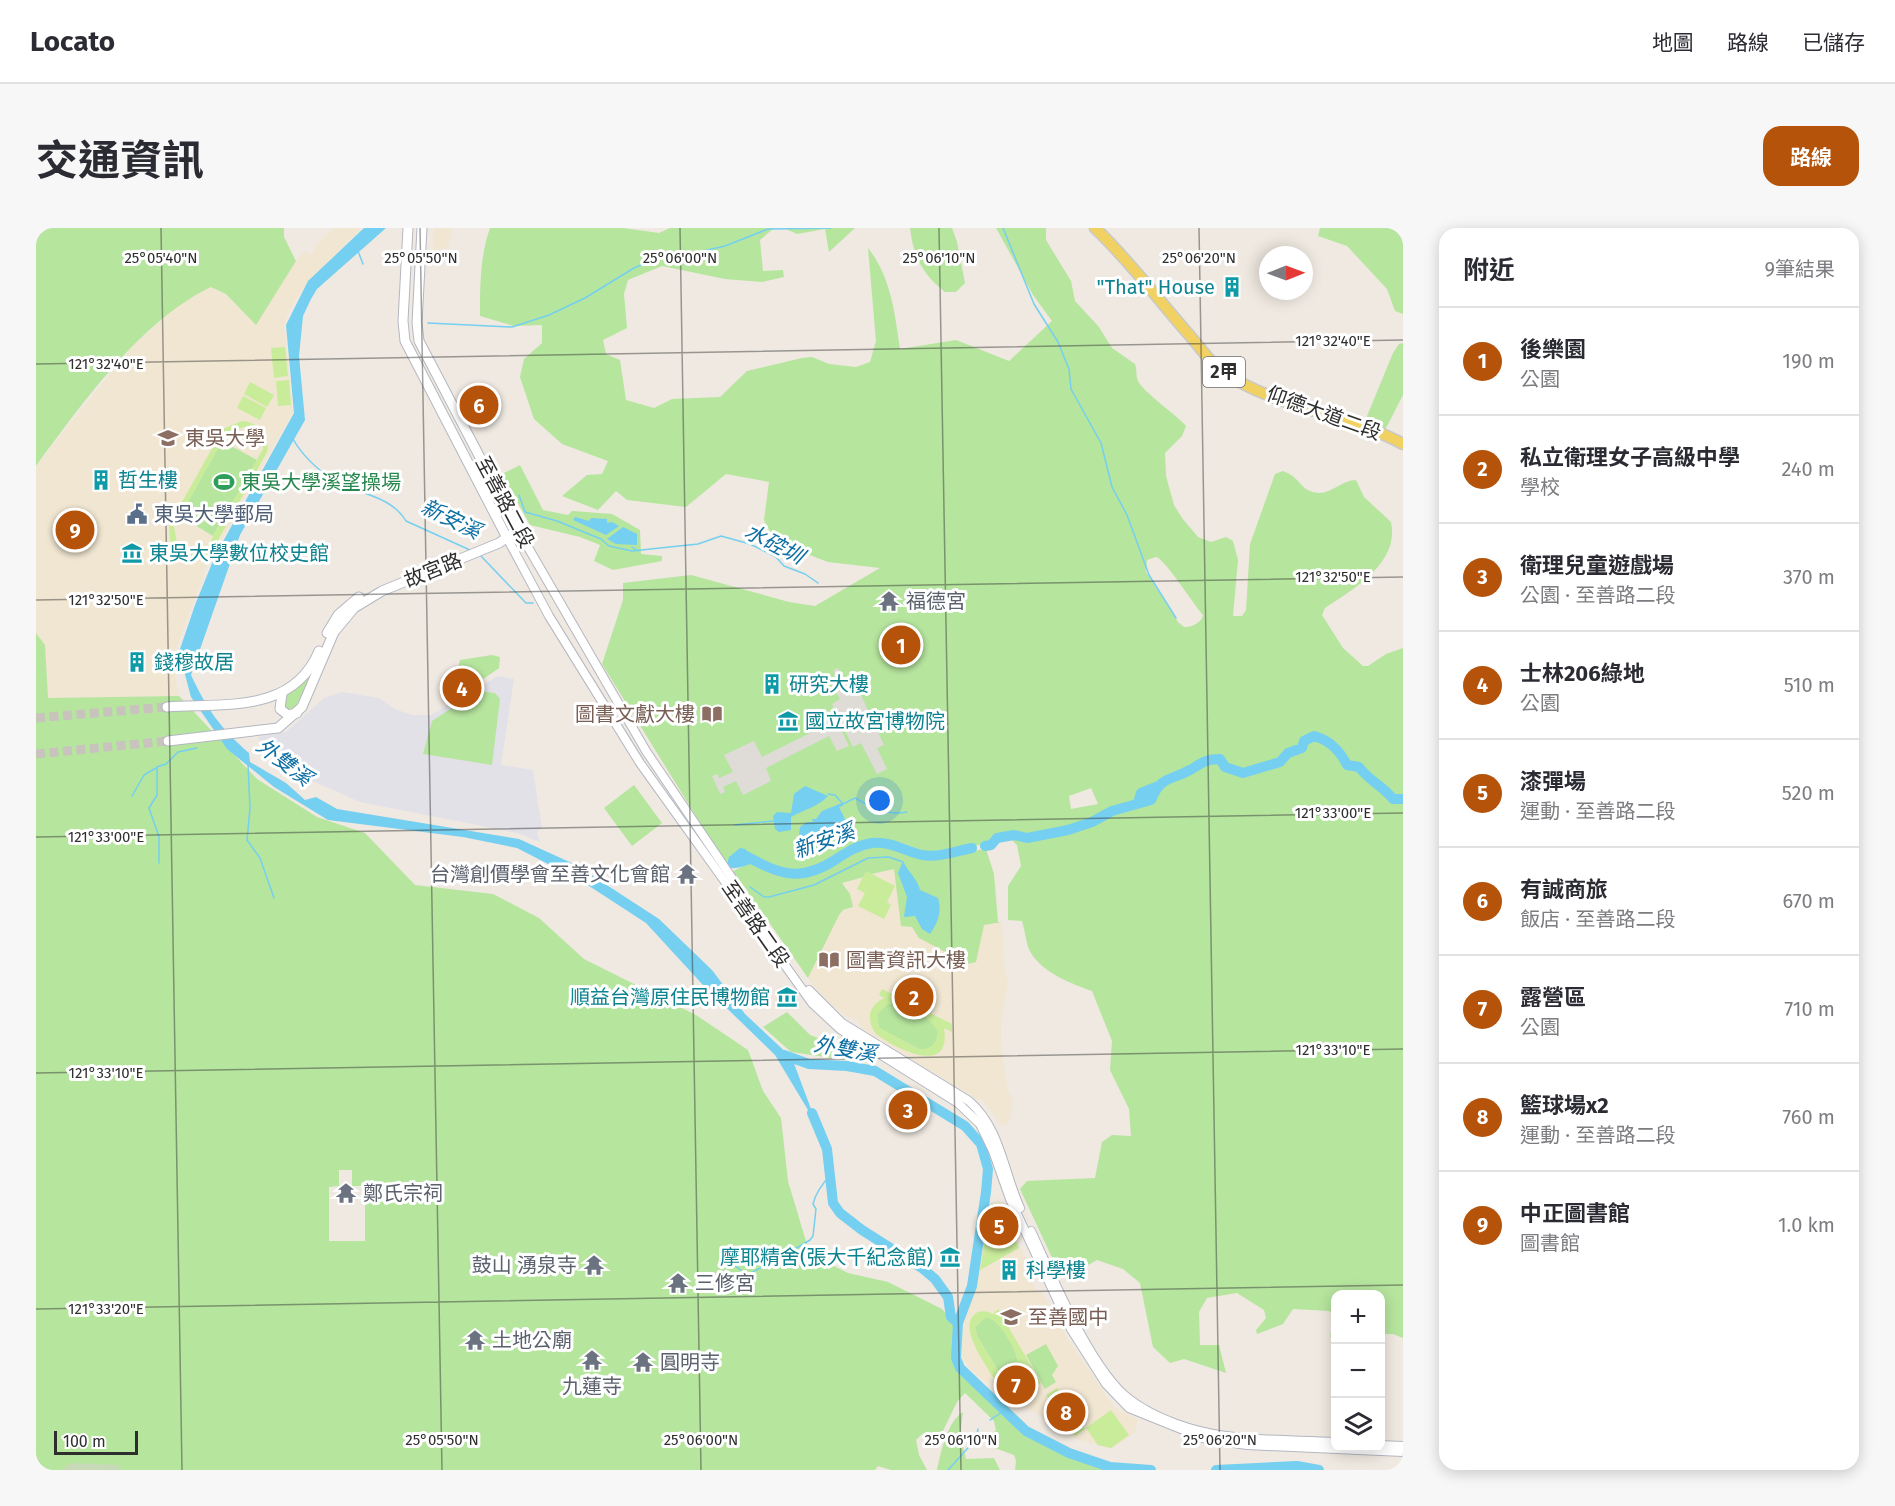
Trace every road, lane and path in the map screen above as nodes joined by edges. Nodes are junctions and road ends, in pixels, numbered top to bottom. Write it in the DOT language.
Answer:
graph roads {
  1 [pos="408,228"];
  2 [pos="422,228"];
  3 [pos="1095,228"];
  4 [pos="1403,444"];
  5 [pos="518,530"];
  6 [pos="506,536"];
  7 [pos="475,551"];
  8 [pos="282,694"];
  9 [pos="167,707"];
  10 [pos="297,713"];
  11 [pos="168,741"];
  12 [pos="1331,1442"];
  13 [pos="1385,1445"];
  14 [pos="1403,1446"];
  15 [pos="1403,1452"];
  1 -- 6 [label="main road, 至善路二段"];
  2 -- 5 [label="main road, 至善路二段"];
  3 -- 4 [label="main road, 仰德大道二段 / 2甲"];
  5 -- 6 [label="main road, 故宮路"];
  5 -- 12 [label="street, 至善路二段"];
  6 -- 7 [label="main road, 故宮路"];
  6 -- 15 [label="street, 至善路二段"];
  7 -- 8 [label="main road, 故宮路"];
  7 -- 10 [label="main road, 故宮路"];
  8 -- 9 [label="main road, 故宮路"];
  8 -- 10 [label="main road"];
  10 -- 11 [label="main road, 故宮路"];
  13 -- 14 [label="street"];
}
